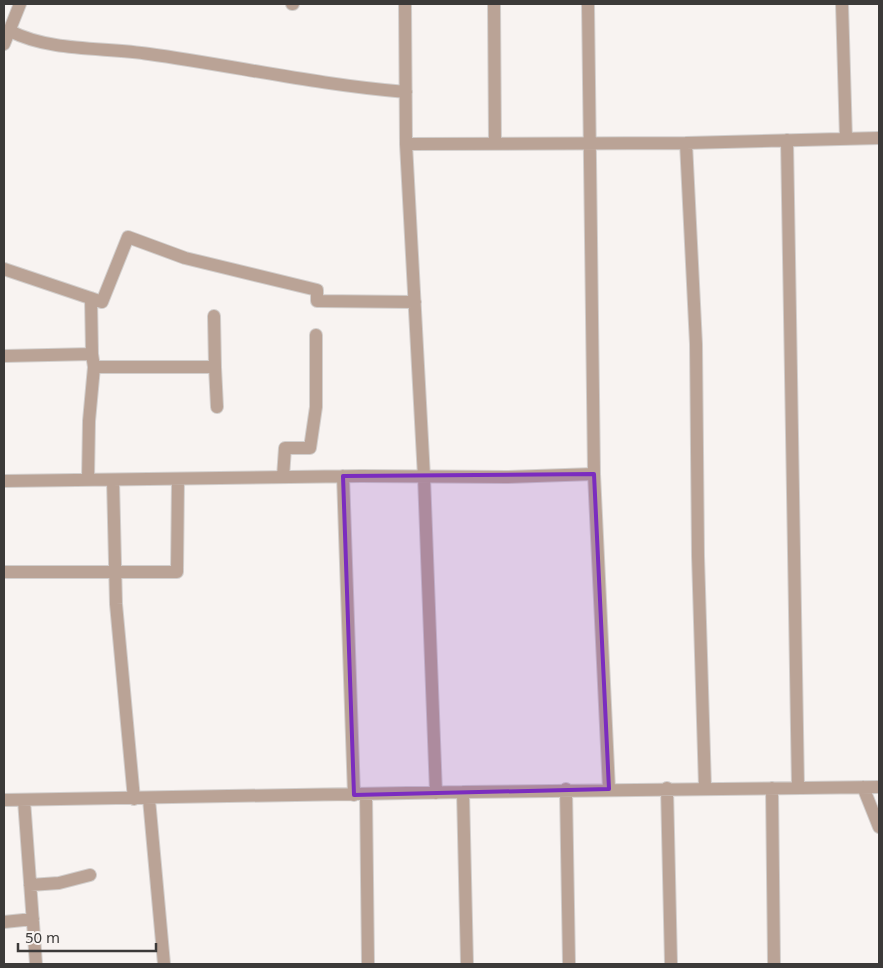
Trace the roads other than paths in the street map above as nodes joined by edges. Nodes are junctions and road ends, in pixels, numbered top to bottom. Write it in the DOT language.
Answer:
graph roads {
  1 [pos="20,4"];
  2 [pos="405,4"];
  3 [pos="494,4"];
  4 [pos="588,4"];
  5 [pos="842,4"];
  6 [pos="10,31"];
  7 [pos="4,44"];
  8 [pos="406,92"];
  9 [pos="879,138"];
  10 [pos="846,139"];
  11 [pos="787,140"];
  12 [pos="590,142"];
  13 [pos="686,143"];
  14 [pos="406,144"];
  15 [pos="495,144"];
  16 [pos="4,269"];
  17 [pos="91,298"];
  18 [pos="415,302"];
  19 [pos="214,316"];
  20 [pos="316,335"];
  21 [pos="92,354"];
  22 [pos="4,356"];
  23 [pos="94,367"];
  24 [pos="215,367"];
  25 [pos="217,407"];
  26 [pos="594,474"];
  27 [pos="343,476"];
  28 [pos="283,477"];
  29 [pos="424,477"];
  30 [pos="178,479"];
  31 [pos="88,480"];
  32 [pos="113,480"];
  33 [pos="4,481"];
  34 [pos="4,572"];
  35 [pos="115,572"];
  36 [pos="705,787"];
  37 [pos="863,787"];
  38 [pos="879,787"];
  39 [pos="667,788"];
  40 [pos="772,788"];
  41 [pos="798,788"];
  42 [pos="610,789"];
  43 [pos="566,790"];
  44 [pos="464,792"];
  45 [pos="436,793"];
  46 [pos="360,794"];
  47 [pos="134,799"];
  48 [pos="150,799"];
  49 [pos="4,800"];
  50 [pos="24,800"];
  51 [pos="879,828"];
  52 [pos="90,875"];
  53 [pos="30,885"];
  54 [pos="32,919"];
  55 [pos="4,922"];
  56 [pos="36,964"];
  57 [pos="164,964"];
  58 [pos="368,964"];
  59 [pos="467,964"];
  60 [pos="569,964"];
  61 [pos="671,964"];
  62 [pos="774,964"];
  1 -- 6 [label="street"];
  2 -- 8 [label="street"];
  3 -- 15 [label="street"];
  4 -- 12 [label="street"];
  5 -- 10 [label="street"];
  6 -- 7 [label="street"];
  6 -- 8 [label="street"];
  8 -- 14 [label="street"];
  9 -- 10 [label="street"];
  10 -- 11 [label="street"];
  11 -- 13 [label="street"];
  11 -- 41 [label="street"];
  12 -- 13 [label="street"];
  12 -- 15 [label="street"];
  12 -- 26 [label="street"];
  13 -- 36 [label="street"];
  14 -- 15 [label="street"];
  14 -- 18 [label="street"];
  16 -- 17 [label="street"];
  17 -- 18 [label="street"];
  17 -- 21 [label="street"];
  18 -- 29 [label="street"];
  19 -- 24 [label="street"];
  20 -- 28 [label="street"];
  21 -- 22 [label="street"];
  21 -- 23 [label="street"];
  23 -- 24 [label="street"];
  23 -- 31 [label="street"];
  24 -- 25 [label="street"];
  26 -- 29 [label="street"];
  26 -- 42 [label="street"];
  27 -- 28 [label="street"];
  27 -- 29 [label="street"];
  27 -- 46 [label="street"];
  28 -- 30 [label="street"];
  29 -- 45 [label="street"];
  30 -- 32 [label="street"];
  30 -- 35 [label="street"];
  31 -- 32 [label="street"];
  31 -- 33 [label="street"];
  32 -- 35 [label="street"];
  34 -- 35 [label="street"];
  35 -- 47 [label="street"];
  36 -- 39 [label="street"];
  36 -- 40 [label="street"];
  37 -- 38 [label="street"];
  37 -- 41 [label="street"];
  37 -- 51 [label="street"];
  39 -- 42 [label="street"];
  39 -- 61 [label="street"];
  40 -- 41 [label="street"];
  40 -- 62 [label="street"];
  42 -- 43 [label="street"];
  43 -- 44 [label="street"];
  43 -- 60 [label="street"];
  44 -- 45 [label="street"];
  44 -- 59 [label="street"];
  45 -- 46 [label="street"];
  46 -- 48 [label="street"];
  46 -- 58 [label="street"];
  47 -- 48 [label="street"];
  47 -- 50 [label="street"];
  48 -- 57 [label="street"];
  49 -- 50 [label="street"];
  50 -- 53 [label="street"];
  52 -- 53 [label="street"];
  53 -- 54 [label="street"];
  54 -- 55 [label="street"];
  54 -- 56 [label="street"];
}
